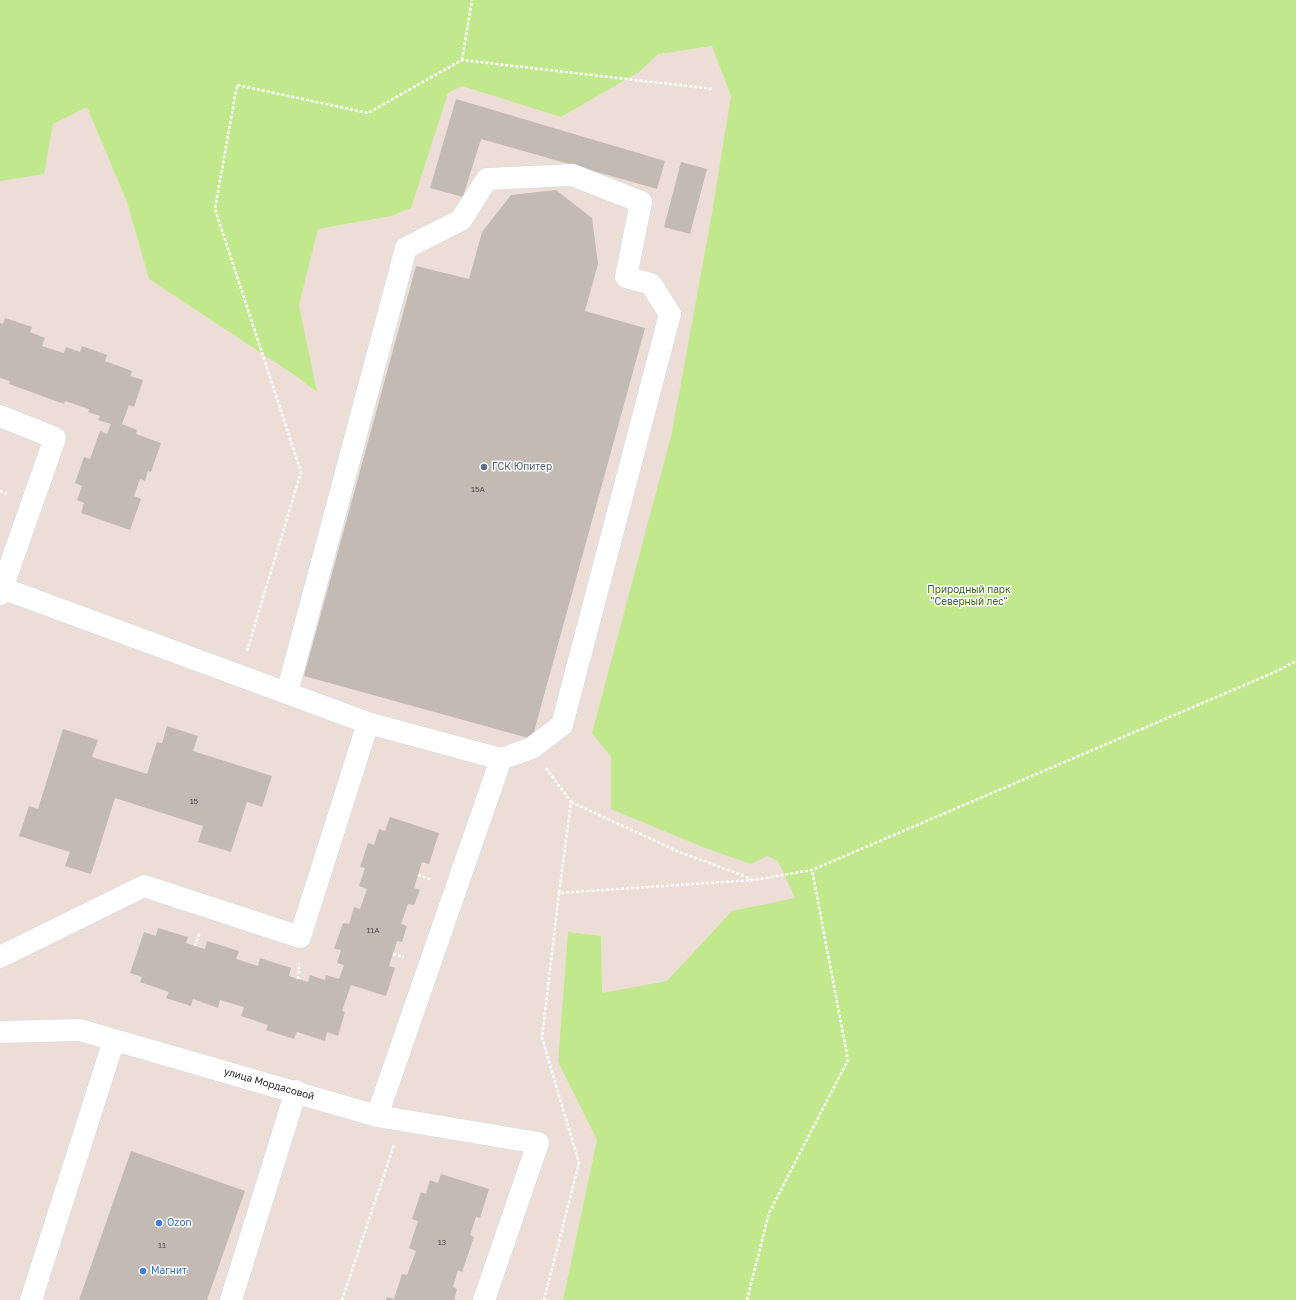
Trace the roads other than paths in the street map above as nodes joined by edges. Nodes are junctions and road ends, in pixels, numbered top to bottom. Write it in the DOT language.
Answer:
graph roads {
  1 [pos="0,416"];
  2 [pos="1,591"];
  3 [pos="287,693"];
  4 [pos="368,723"];
  5 [pos="501,758"];
  6 [pos="0,957"];
  7 [pos="0,1032"];
  8 [pos="114,1040"];
  9 [pos="296,1091"];
  10 [pos="377,1116"];
  11 [pos="31,1300"];
  12 [pos="231,1300"];
  13 [pos="484,1300"];
  1 -- 2 [label="street"];
  2 -- 3 [label="street"];
  3 -- 4 [label="street"];
  3 -- 5 [label="street"];
  4 -- 5 [label="street"];
  4 -- 6 [label="street"];
  5 -- 10 [label="street"];
  7 -- 8 [label="street, улица Мордасовой"];
  8 -- 9 [label="street, улица Мордасовой"];
  8 -- 11 [label="street"];
  9 -- 10 [label="street, улица Мордасовой"];
  9 -- 12 [label="street"];
  10 -- 13 [label="street, улица Мордасовой"];
}
